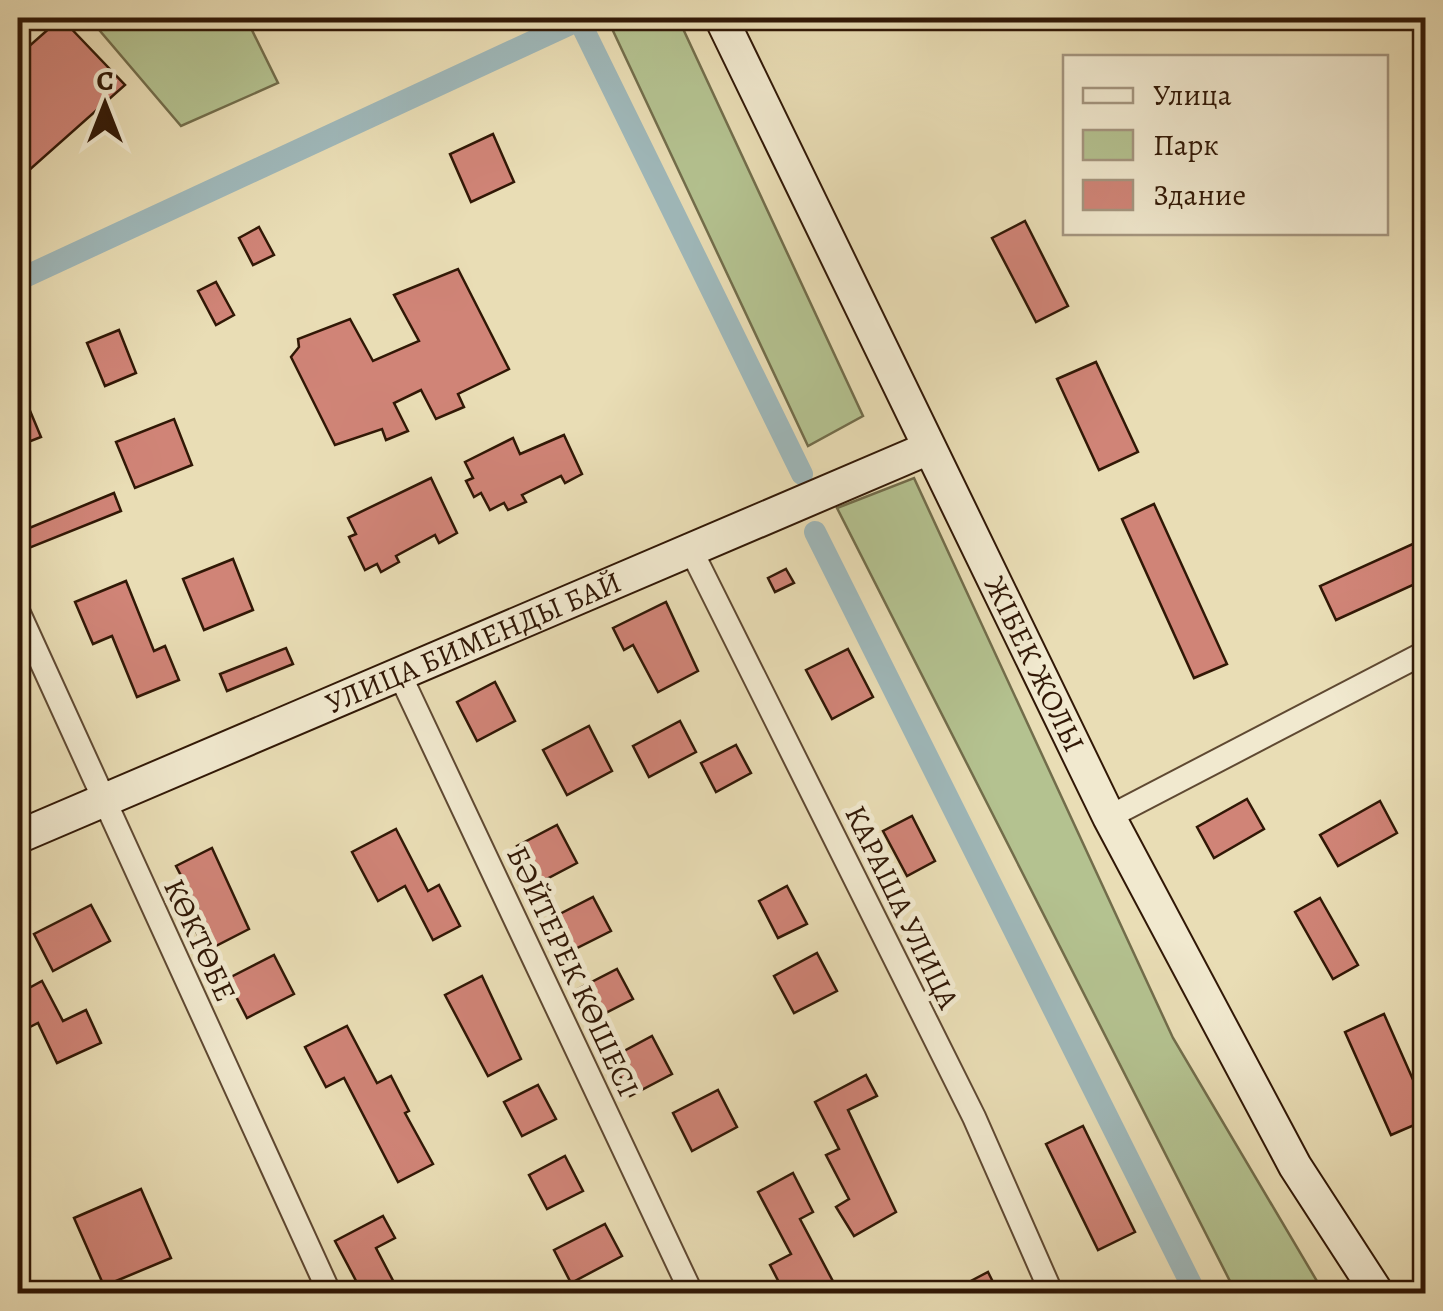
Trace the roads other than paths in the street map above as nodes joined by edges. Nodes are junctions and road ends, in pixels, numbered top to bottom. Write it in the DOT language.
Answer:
graph roads {
  1 [pos="721,18"];
  2 [pos="929,448"];
  3 [pos="692,550"];
  4 [pos="18,611"];
  5 [pos="1426,652"];
  6 [pos="400,674"];
  7 [pos="102,802"];
  8 [pos="1109,818"];
  9 [pos="18,837"];
  10 [pos="330,1294"];
  11 [pos="692,1294"];
  12 [pos="1052,1294"];
  13 [pos="1378,1294"];
  1 -- 2 [label="main road, ЖІБЕК ЖОЛЫ"];
  2 -- 3 [label="main road, УЛИЦА БИМЕНДЫ БАЙ"];
  2 -- 8 [label="main road, ЖІБЕК ЖОЛЫ"];
  3 -- 6 [label="main road, УЛИЦА БИМЕНДЫ БАЙ"];
  3 -- 12 [label="street, КАРАША УЛИЦА"];
  4 -- 7 [label="street, КӨКТӨБЕ"];
  5 -- 8 [label="street"];
  6 -- 7 [label="main road, УЛИЦА БИМЕНДЫ БАЙ"];
  6 -- 11 [label="street, БӘЙТЕРЕК КӨШЕСІ"];
  7 -- 9 [label="main road, УЛИЦА БИМЕНДЫ БАЙ"];
  7 -- 10 [label="street, КӨКТӨБЕ"];
  8 -- 13 [label="main road, ЖІБЕК ЖОЛЫ"];
}
